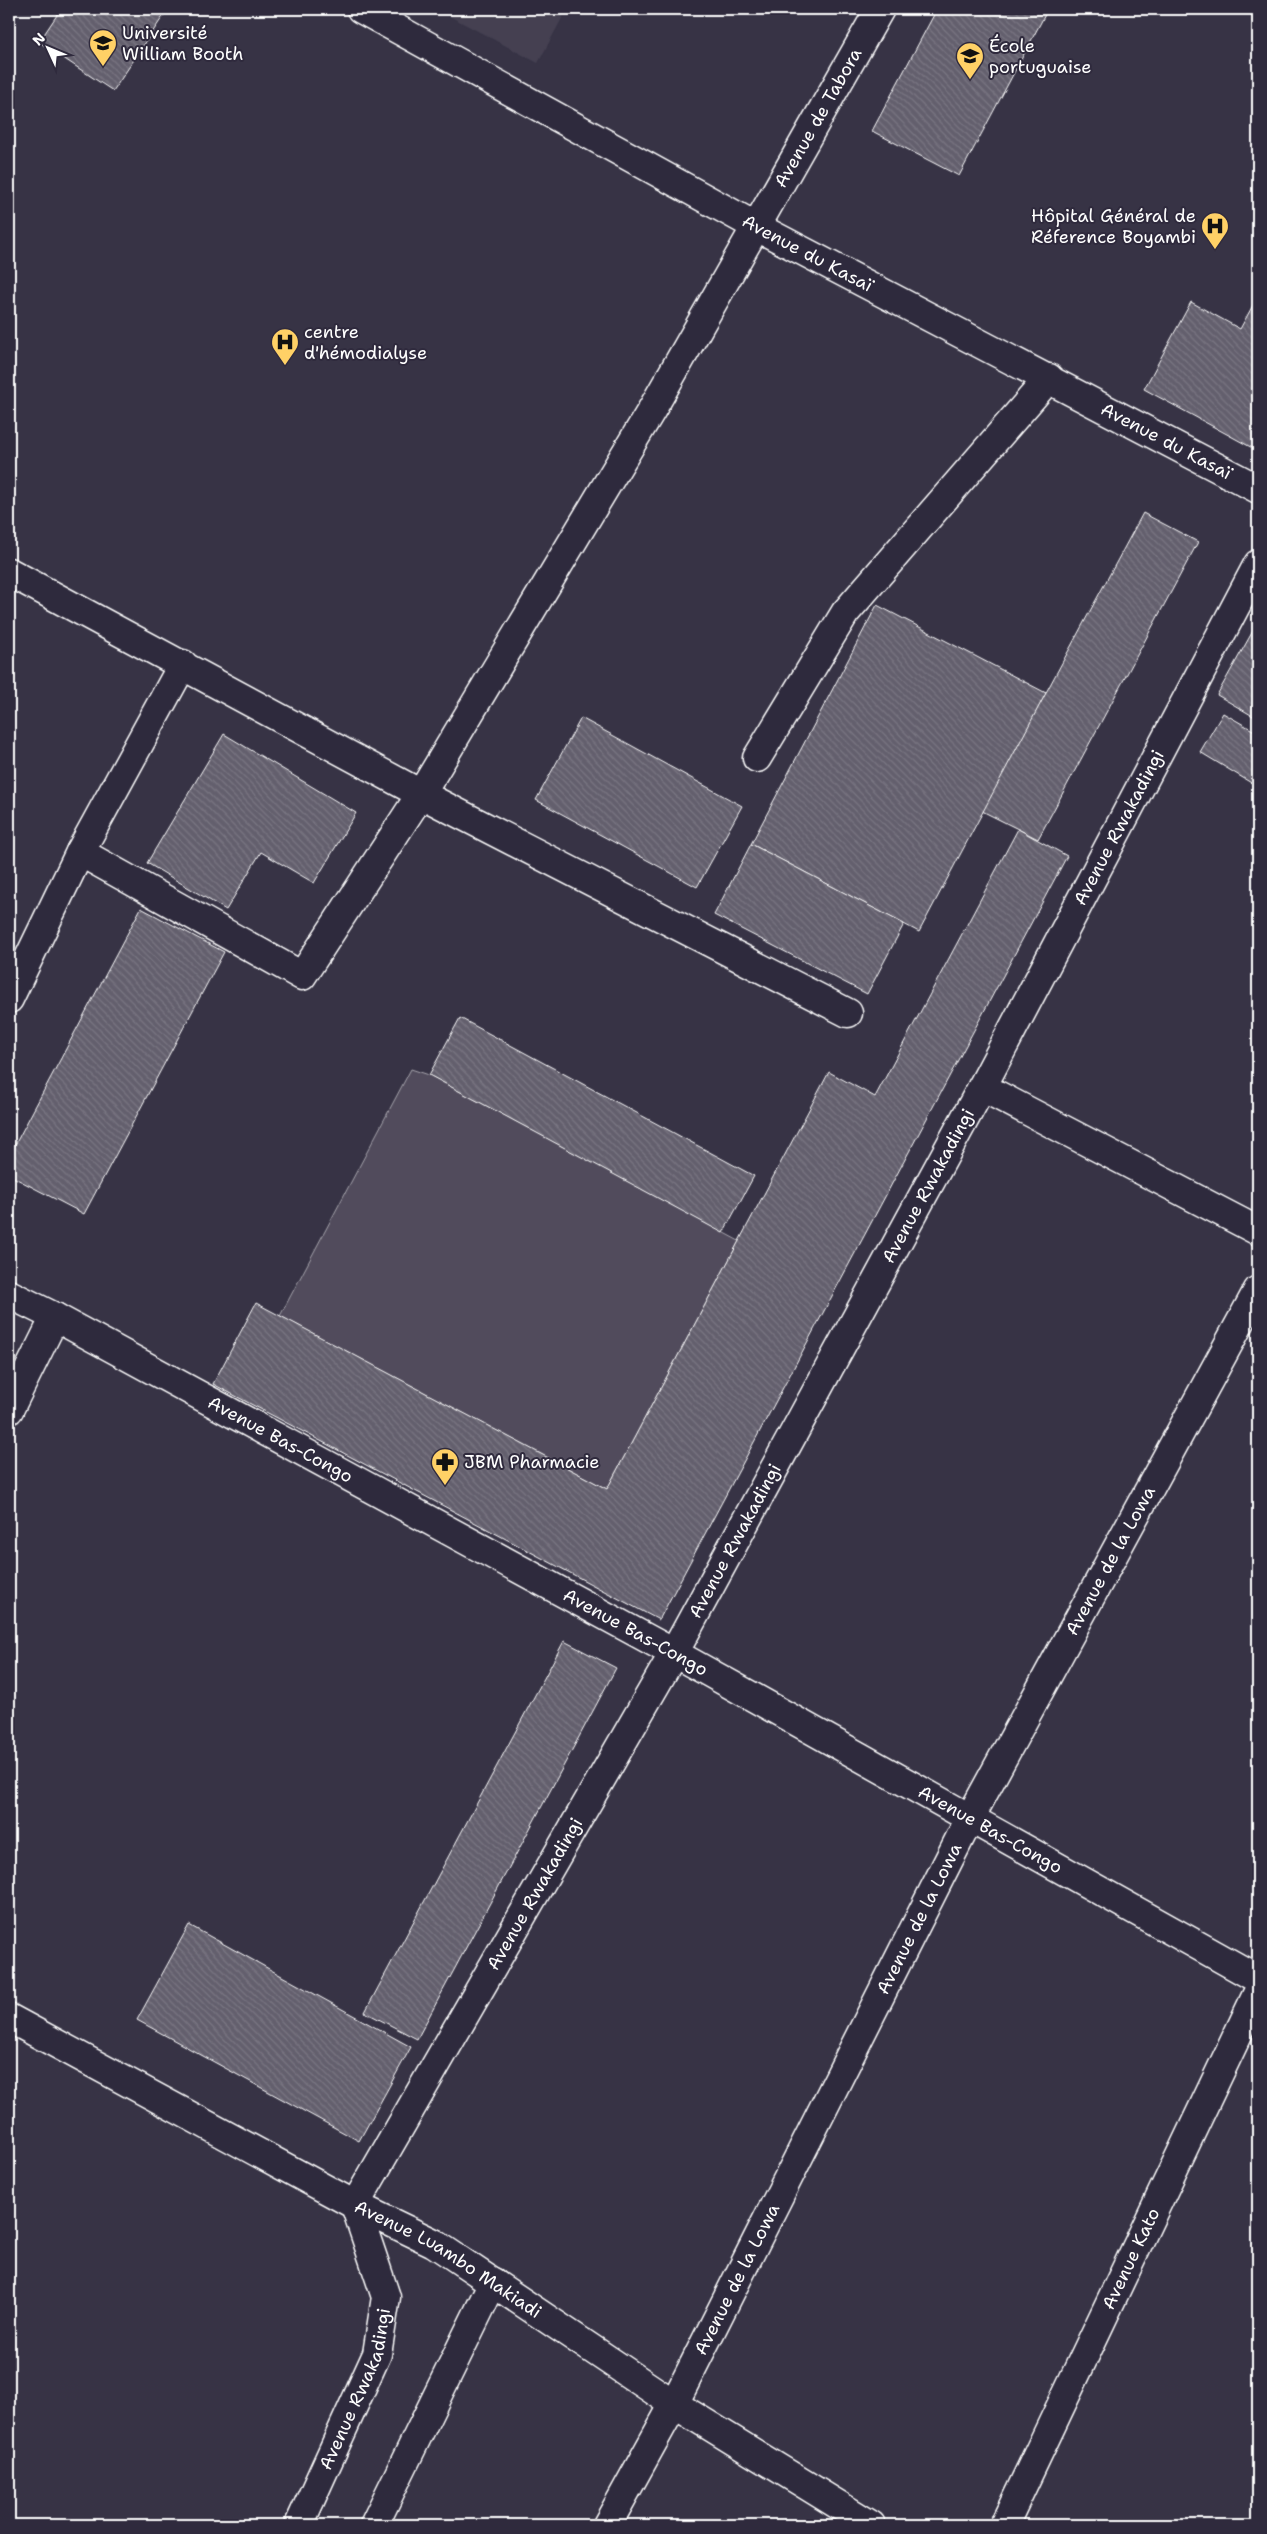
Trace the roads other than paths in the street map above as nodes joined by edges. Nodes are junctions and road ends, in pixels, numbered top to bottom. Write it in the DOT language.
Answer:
graph roads {
  1 [pos="361,9"];
  2 [pos="880,9"];
  3 [pos="757,227"];
  4 [pos="1049,378"];
  5 [pos="1258,489"];
  6 [pos="1258,564"];
  7 [pos="9,572"];
  8 [pos="183,664"];
  9 [pos="757,758"];
  10 [pos="421,794"];
  11 [pos="80,852"];
  12 [pos="9,999"];
  13 [pos="848,1013"];
  14 [pos="982,1087"];
  15 [pos="1258,1231"];
  16 [pos="1258,1290"];
  17 [pos="9,1294"];
  18 [pos="55,1317"];
  19 [pos="9,1410"];
  20 [pos="674,1653"];
  21 [pos="970,1818"];
  22 [pos="1258,1979"];
  23 [pos="1258,1992"];
  24 [pos="9,2018"];
  25 [pos="355,2205"];
  26 [pos="493,2282"];
  27 [pos="674,2404"];
  28 [pos="299,2525"];
  29 [pos="374,2525"];
  30 [pos="606,2525"];
  31 [pos="872,2525"];
  32 [pos="1004,2525"];
  1 -- 3 [label="street, Avenue du Kasaï"];
  2 -- 3 [label="street, Avenue de Tabora"];
  3 -- 4 [label="street, Avenue du Kasaï"];
  3 -- 10 [label="street, Avenue de Tabora"];
  4 -- 5 [label="street, Avenue du Kasaï"];
  4 -- 9 [label="street"];
  6 -- 14 [label="street, Avenue Rwakadingi"];
  7 -- 8 [label="street"];
  8 -- 10 [label="street"];
  8 -- 11 [label="street"];
  10 -- 11 [label="street, Avenue de Tabora"];
  10 -- 13 [label="street"];
  11 -- 12 [label="street"];
  14 -- 15 [label="street"];
  14 -- 20 [label="street, Avenue Rwakadingi"];
  16 -- 21 [label="street, Avenue de la Lowa"];
  17 -- 18 [label="street, Avenue Bas-Congo"];
  18 -- 19 [label="street"];
  18 -- 20 [label="street, Avenue Bas-Congo"];
  20 -- 21 [label="street, Avenue Bas-Congo"];
  20 -- 25 [label="street, Avenue Rwakadingi"];
  21 -- 22 [label="street, Avenue Bas-Congo"];
  21 -- 27 [label="street, Avenue de la Lowa"];
  23 -- 32 [label="street, Avenue Kato"];
  24 -- 25 [label="street, Avenue Luambo Makiadi"];
  25 -- 26 [label="street, Avenue Luambo Makiadi"];
  25 -- 28 [label="street, Avenue Rwakadingi"];
  26 -- 27 [label="street, Avenue Luambo Makiadi"];
  26 -- 29 [label="street"];
  27 -- 30 [label="street, Avenue de la Lowa"];
  27 -- 31 [label="street, Avenue Luambo Makiadi"];
}
